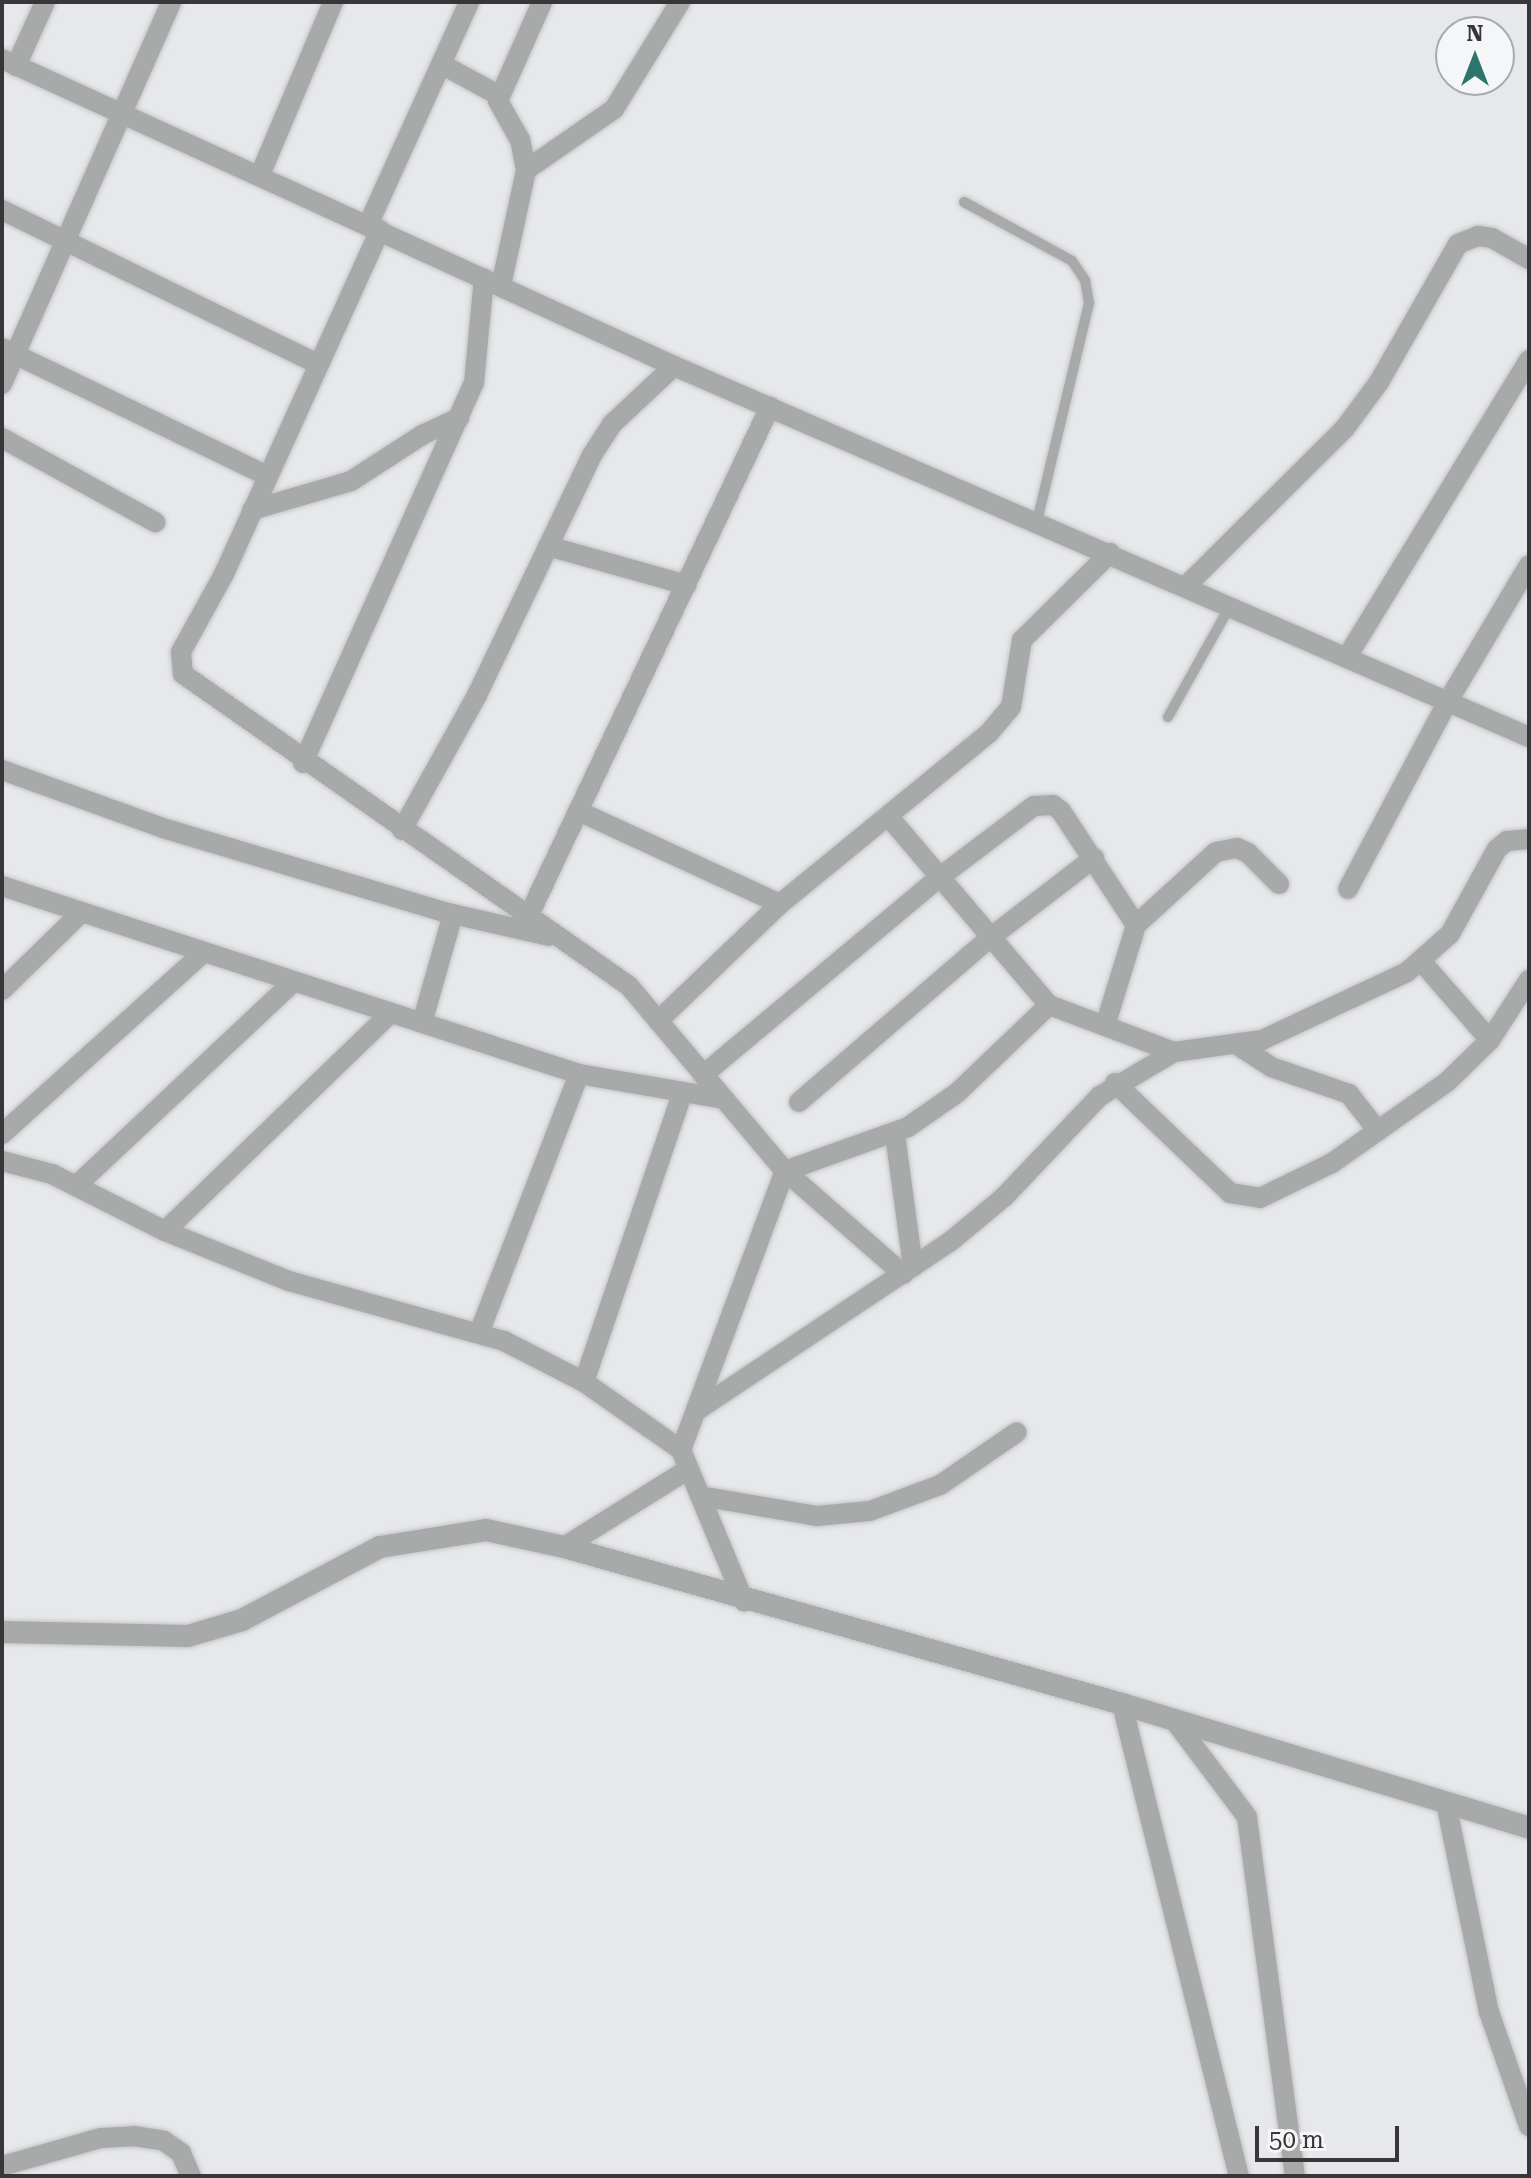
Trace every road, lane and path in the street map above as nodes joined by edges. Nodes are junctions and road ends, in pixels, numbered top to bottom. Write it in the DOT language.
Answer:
graph roads {
  1 [pos="45,2"];
  2 [pos="171,2"];
  3 [pos="333,2"];
  4 [pos="469,2"];
  5 [pos="542,2"];
  6 [pos="680,2"];
  7 [pos="9,63"];
  8 [pos="441,64"];
  9 [pos="500,96"];
  10 [pos="124,113"];
  11 [pos="526,170"];
  12 [pos="260,175"];
  13 [pos="964,202"];
  14 [pos="2,210"];
  15 [pos="374,228"];
  16 [pos="64,241"];
  17 [pos="1529,259"];
  18 [pos="493,282"];
  19 [pos="7,351"];
  20 [pos="1529,360"];
  21 [pos="318,364"];
  22 [pos="674,366"];
  23 [pos="2,384"];
  24 [pos="770,407"];
  25 [pos="459,418"];
  26 [pos="2,438"];
  27 [pos="266,475"];
  28 [pos="252,510"];
  29 [pos="155,522"];
  30 [pos="1037,522"];
  31 [pos="548,546"];
  32 [pos="1110,553"];
  33 [pos="1529,565"];
  34 [pos="687,585"];
  35 [pos="1186,586"];
  36 [pos="1230,606"];
  37 [pos="1347,657"];
  38 [pos="1448,701"];
  39 [pos="1168,717"];
  40 [pos="1529,737"];
  41 [pos="303,763"];
  42 [pos="2,770"];
  43 [pos="578,811"];
  44 [pos="888,816"];
  45 [pos="402,830"];
  46 [pos="1529,839"];
  47 [pos="1094,858"];
  48 [pos="940,877"];
  49 [pos="1279,884"];
  50 [pos="2,886"];
  51 [pos="1348,889"];
  52 [pos="780,904"];
  53 [pos="81,913"];
  54 [pos="453,914"];
  55 [pos="528,917"];
  56 [pos="1136,925"];
  57 [pos="991,937"];
  58 [pos="559,939"];
  59 [pos="203,953"];
  60 [pos="1421,961"];
  61 [pos="1529,980"];
  62 [pos="293,982"];
  63 [pos="2,990"];
  64 [pos="1049,1005"];
  65 [pos="391,1013"];
  66 [pos="658,1021"];
  67 [pos="422,1023"];
  68 [pos="1105,1026"];
  69 [pos="1490,1040"];
  70 [pos="1239,1046"];
  71 [pos="1174,1052"];
  72 [pos="579,1074"];
  73 [pos="703,1075"];
  74 [pos="1115,1083"];
  75 [pos="683,1092"];
  76 [pos="724,1099"];
  77 [pos="799,1102"];
  78 [pos="1378,1131"];
  79 [pos="2,1134"];
  80 [pos="895,1134"];
  81 [pos="2,1161"];
  82 [pos="785,1171"];
  83 [pos="77,1185"];
  84 [pos="165,1231"];
  85 [pos="908,1270"];
  86 [pos="480,1331"];
  87 [pos="584,1382"];
  88 [pos="696,1411"];
  89 [pos="1017,1432"];
  90 [pos="685,1460"];
  91 [pos="700,1496"];
  92 [pos="564,1547"];
  93 [pos="744,1601"];
  94 [pos="2,1632"];
  95 [pos="1122,1704"];
  96 [pos="1174,1720"];
  97 [pos="1446,1803"];
  98 [pos="1529,1828"];
  99 [pos="1529,2126"];
  100 [pos="12,2168"];
  101 [pos="191,2176"];
  102 [pos="1239,2176"];
  103 [pos="1295,2176"];
  1 -- 7 [label="street"];
  2 -- 10 [label="street"];
  3 -- 12 [label="street"];
  4 -- 8 [label="street"];
  5 -- 9 [label="street"];
  6 -- 11 [label="street"];
  7 -- 10 [label="street"];
  8 -- 9 [label="street"];
  8 -- 15 [label="street"];
  9 -- 11 [label="street"];
  10 -- 12 [label="street"];
  10 -- 16 [label="street"];
  11 -- 18 [label="street"];
  12 -- 15 [label="street"];
  13 -- 30 [label="lane"];
  14 -- 16 [label="street"];
  15 -- 18 [label="street"];
  15 -- 21 [label="street"];
  16 -- 19 [label="street"];
  16 -- 21 [label="street"];
  17 -- 35 [label="street"];
  18 -- 22 [label="street"];
  18 -- 25 [label="street"];
  19 -- 23 [label="street"];
  19 -- 27 [label="street"];
  20 -- 37 [label="street"];
  21 -- 27 [label="street"];
  22 -- 24 [label="street"];
  22 -- 31 [label="street"];
  24 -- 30 [label="street"];
  24 -- 34 [label="street"];
  25 -- 28 [label="street"];
  25 -- 41 [label="street"];
  26 -- 29 [label="street"];
  27 -- 28 [label="street"];
  28 -- 41 [label="street"];
  30 -- 32 [label="street"];
  31 -- 34 [label="street"];
  31 -- 45 [label="street"];
  32 -- 35 [label="street"];
  32 -- 44 [label="street"];
  33 -- 38 [label="street"];
  34 -- 43 [label="street"];
  35 -- 36 [label="street"];
  36 -- 37 [label="street"];
  36 -- 39 [label="lane"];
  37 -- 38 [label="street"];
  38 -- 40 [label="street"];
  38 -- 51 [label="street"];
  41 -- 45 [label="street"];
  42 -- 54 [label="street"];
  43 -- 52 [label="street"];
  43 -- 55 [label="street"];
  44 -- 48 [label="street"];
  44 -- 52 [label="street"];
  45 -- 55 [label="street"];
  46 -- 60 [label="street"];
  47 -- 48 [label="street"];
  47 -- 56 [label="street"];
  47 -- 57 [label="street"];
  48 -- 57 [label="street"];
  48 -- 73 [label="street"];
  49 -- 56 [label="street"];
  50 -- 53 [label="street"];
  52 -- 66 [label="street"];
  53 -- 59 [label="street"];
  53 -- 63 [label="street"];
  54 -- 58 [label="street"];
  54 -- 67 [label="street"];
  55 -- 58 [label="street"];
  56 -- 68 [label="street"];
  57 -- 64 [label="street"];
  57 -- 77 [label="street"];
  58 -- 66 [label="street"];
  59 -- 62 [label="street"];
  59 -- 79 [label="street"];
  60 -- 69 [label="street"];
  60 -- 70 [label="street"];
  61 -- 69 [label="street"];
  62 -- 65 [label="street"];
  62 -- 83 [label="street"];
  64 -- 68 [label="street"];
  64 -- 80 [label="street"];
  65 -- 67 [label="street"];
  65 -- 84 [label="street"];
  66 -- 73 [label="street"];
  67 -- 72 [label="street"];
  68 -- 71 [label="street"];
  69 -- 78 [label="street"];
  70 -- 71 [label="street"];
  70 -- 78 [label="street"];
  71 -- 74 [label="street"];
  72 -- 75 [label="street"];
  72 -- 86 [label="street"];
  73 -- 76 [label="street"];
  74 -- 78 [label="street"];
  74 -- 85 [label="street"];
  75 -- 76 [label="street"];
  75 -- 87 [label="street"];
  76 -- 82 [label="street"];
  80 -- 82 [label="street"];
  80 -- 85 [label="street"];
  81 -- 83 [label="street"];
  82 -- 85 [label="street"];
  82 -- 88 [label="street"];
  83 -- 84 [label="street"];
  84 -- 86 [label="street"];
  85 -- 88 [label="street"];
  86 -- 87 [label="street"];
  87 -- 90 [label="street"];
  88 -- 90 [label="street"];
  89 -- 91 [label="street"];
  90 -- 91 [label="street"];
  90 -- 92 [label="street"];
  91 -- 93 [label="street"];
  92 -- 93 [label="street"];
  92 -- 94 [label="street"];
  93 -- 95 [label="street"];
  95 -- 96 [label="street"];
  95 -- 102 [label="street"];
  96 -- 97 [label="street"];
  96 -- 103 [label="street"];
  97 -- 98 [label="street"];
  97 -- 99 [label="street"];
  100 -- 101 [label="street"];
}
